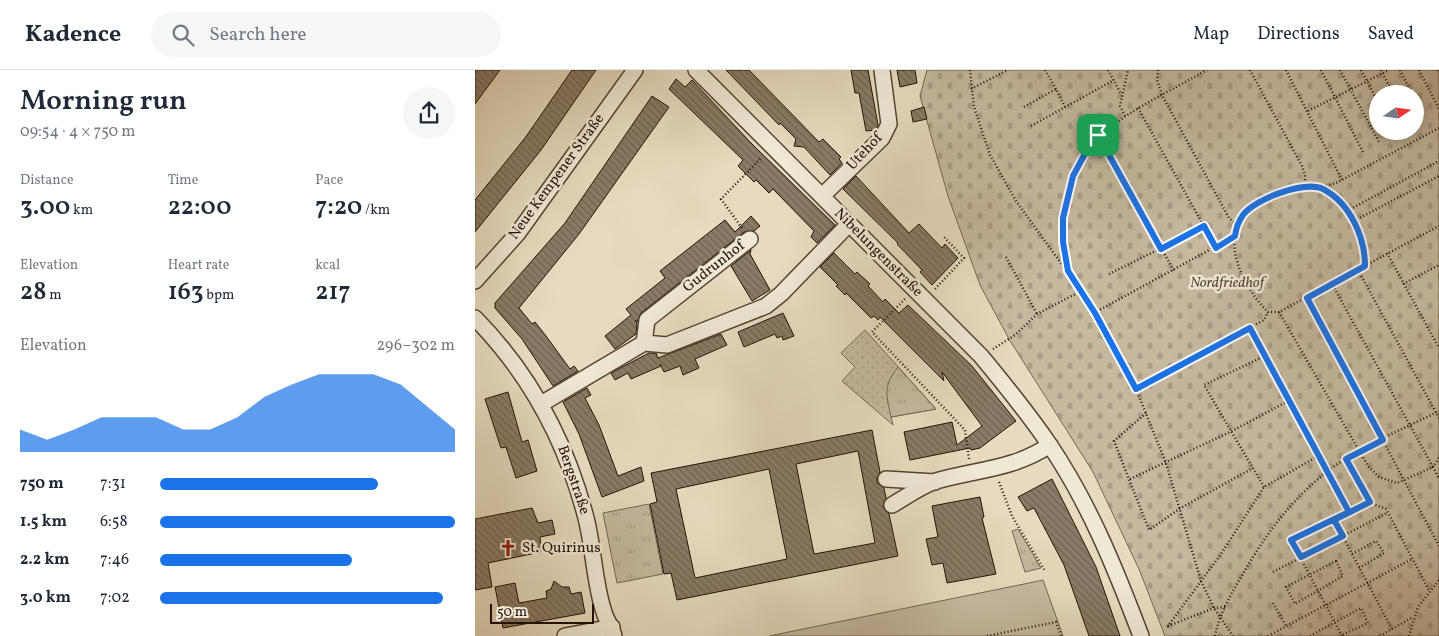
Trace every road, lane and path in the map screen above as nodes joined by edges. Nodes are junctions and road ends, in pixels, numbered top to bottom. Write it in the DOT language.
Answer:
graph roads {
  1 [pos="635,70"];
  2 [pos="696,70"];
  3 [pos="882,70"];
  4 [pos="970,70"];
  5 [pos="1008,70"];
  6 [pos="1045,70"];
  7 [pos="1108,70"];
  8 [pos="1128,70"];
  9 [pos="1158,70"];
  10 [pos="1207,70"];
  11 [pos="1250,70"];
  12 [pos="1286,70"];
  13 [pos="1321,70"];
  14 [pos="1340,70"];
  15 [pos="1361,70"];
  16 [pos="1389,70"];
  17 [pos="1400,70"];
  18 [pos="1419,70"];
  19 [pos="1381,72"];
  20 [pos="1114,80"];
  21 [pos="1367,81"];
  22 [pos="1369,85"];
  23 [pos="1388,85"];
  24 [pos="1408,85"];
  25 [pos="971,89"];
  26 [pos="1056,89"];
  27 [pos="1351,89"];
  28 [pos="1122,95"];
  29 [pos="1163,95"];
  30 [pos="1334,98"];
  31 [pos="1024,107"];
  32 [pos="1065,107"];
  33 [pos="1138,108"];
  34 [pos="1439,109"];
  35 [pos="1307,112"];
  36 [pos="1125,116"];
  37 [pos="1031,126"];
  38 [pos="1439,128"];
  39 [pos="1098,135"];
  40 [pos="1379,142"];
  41 [pos="772,147"];
  42 [pos="1363,152"];
  43 [pos="1439,161"];
  44 [pos="1439,176"];
  45 [pos="1342,180"];
  46 [pos="1305,188"];
  47 [pos="1321,188"];
  48 [pos="822,196"];
  49 [pos="1347,211"];
  50 [pos="1354,221"];
  51 [pos="849,224"];
  52 [pos="1237,225"];
  53 [pos="1204,226"];
  54 [pos="1439,226"];
  55 [pos="943,236"];
  56 [pos="1235,236"];
  57 [pos="750,239"];
  58 [pos="1216,248"];
  59 [pos="1161,249"];
  60 [pos="1387,253"];
  61 [pos="1005,257"];
  62 [pos="1439,264"];
  63 [pos="1365,266"];
  64 [pos="1358,270"];
  65 [pos="1068,271"];
  66 [pos="1174,271"];
  67 [pos="1109,274"];
  68 [pos="475,281"];
  69 [pos="1331,284"];
  70 [pos="1403,284"];
  71 [pos="1081,291"];
  72 [pos="920,294"];
  73 [pos="1307,298"];
  74 [pos="1268,312"];
  75 [pos="1279,312"];
  76 [pos="1095,313"];
  77 [pos="1037,314"];
  78 [pos="475,318"];
  79 [pos="1250,328"];
  80 [pos="644,343"];
  81 [pos="1439,348"];
  82 [pos="981,356"];
  83 [pos="1265,356"];
  84 [pos="1136,389"];
  85 [pos="1290,400"];
  86 [pos="541,404"];
  87 [pos="1438,412"];
  88 [pos="1146,413"];
  89 [pos="1439,418"];
  90 [pos="1409,427"];
  91 [pos="1232,431"];
  92 [pos="1383,440"];
  93 [pos="1050,445"];
  94 [pos="1358,452"];
  95 [pos="1320,455"];
  96 [pos="975,458"];
  97 [pos="1439,458"];
  98 [pos="1346,459"];
  99 [pos="1166,463"];
  100 [pos="1433,467"];
  101 [pos="1253,468"];
  102 [pos="995,469"];
  103 [pos="1327,471"];
  104 [pos="886,479"];
  105 [pos="1129,479"];
  106 [pos="1439,479"];
  107 [pos="935,482"];
  108 [pos="1405,482"];
  109 [pos="1264,487"];
  110 [pos="1370,502"];
  111 [pos="892,505"];
  112 [pos="1179,509"];
  113 [pos="1349,512"];
  114 [pos="1387,513"];
  115 [pos="1334,520"];
  116 [pos="1343,536"];
  117 [pos="1439,546"];
  118 [pos="1352,554"];
  119 [pos="1301,557"];
  120 [pos="1412,558"];
  121 [pos="1359,568"];
  122 [pos="1045,571"];
  123 [pos="1273,572"];
  124 [pos="1310,575"];
  125 [pos="1439,580"];
  126 [pos="1201,581"];
  127 [pos="1367,583"];
  128 [pos="1317,590"];
  129 [pos="1429,590"];
  130 [pos="1273,603"];
  131 [pos="1326,605"];
  132 [pos="1225,607"];
  133 [pos="1214,608"];
  134 [pos="1220,616"];
  135 [pos="1415,616"];
  136 [pos="1335,622"];
  137 [pos="1286,626"];
  138 [pos="1392,630"];
  139 [pos="613,632"];
  140 [pos="565,636"];
  141 [pos="987,636"];
  142 [pos="1061,636"];
  143 [pos="1141,636"];
  144 [pos="1217,636"];
  145 [pos="1233,636"];
  146 [pos="1268,636"];
  147 [pos="1310,636"];
  148 [pos="1342,636"];
  149 [pos="1381,636"];
  150 [pos="1409,636"];
  1 -- 68 [label="street, Neue Kempener Straße"];
  2 -- 41 [label="street, Nibelungenstraße"];
  3 -- 48 [label="street, Utehof"];
  4 -- 25 [label="path"];
  5 -- 25 [label="path"];
  6 -- 26 [label="path"];
  7 -- 20 [label="path"];
  8 -- 28 [label="path"];
  9 -- 29 [label="path"];
  10 -- 29 [label="path"];
  11 -- 46 [label="path"];
  12 -- 35 [label="path"];
  13 -- 30 [label="path"];
  14 -- 27 [label="path"];
  15 -- 21 [label="path"];
  16 -- 19 [label="path"];
  17 -- 24 [label="path"];
  18 -- 34 [label="path"];
  19 -- 21 [label="path"];
  19 -- 23 [label="path"];
  20 -- 28 [label="path"];
  20 -- 32 [label="path"];
  21 -- 22 [label="path"];
  21 -- 27 [label="path"];
  25 -- 65 [label="path"];
  26 -- 31 [label="path"];
  26 -- 32 [label="path"];
  27 -- 30 [label="path"];
  27 -- 40 [label="path"];
  28 -- 36 [label="path"];
  29 -- 33 [label="path"];
  29 -- 52 [label="path"];
  30 -- 35 [label="path"];
  30 -- 42 [label="path"];
  32 -- 37 [label="path"];
  33 -- 36 [label="path"];
  33 -- 53 [label="path"];
  35 -- 45 [label="path"];
  36 -- 39 [label="path"];
  38 -- 45 [label="path"];
  39 -- 59 [label="path"];
  39 -- 65 [label="path"];
  41 -- 48 [label="street, Nibelungenstraße"];
  41 -- 57 [label="path, Gudrunhof"];
  43 -- 49 [label="path"];
  44 -- 50 [label="path"];
  45 -- 47 [label="path"];
  46 -- 47 [label="path"];
  46 -- 52 [label="path"];
  47 -- 49 [label="path"];
  48 -- 51 [label="street, Nibelungenstraße"];
  49 -- 50 [label="path"];
  50 -- 63 [label="path"];
  51 -- 72 [label="street, Nibelungenstraße"];
  51 -- 80 [label="street"];
  52 -- 56 [label="path"];
  53 -- 58 [label="path"];
  53 -- 59 [label="path"];
  54 -- 60 [label="path"];
  55 -- 72 [label="path"];
  56 -- 58 [label="path"];
  56 -- 74 [label="path"];
  57 -- 80 [label="street, Gudrunhof"];
  58 -- 66 [label="path"];
  59 -- 66 [label="path"];
  59 -- 67 [label="path"];
  60 -- 63 [label="path"];
  60 -- 70 [label="path"];
  61 -- 77 [label="path"];
  62 -- 70 [label="path"];
  63 -- 64 [label="path"];
  64 -- 69 [label="path"];
  64 -- 87 [label="path"];
  65 -- 71 [label="path"];
  66 -- 76 [label="path"];
  69 -- 73 [label="path"];
  69 -- 90 [label="path"];
  70 -- 81 [label="path"];
  71 -- 76 [label="path"];
  71 -- 77 [label="path"];
  72 -- 82 [label="street, Nibelungenstraße"];
  72 -- 96 [label="path"];
  73 -- 75 [label="path"];
  73 -- 92 [label="path"];
  74 -- 75 [label="path"];
  74 -- 79 [label="path"];
  75 -- 94 [label="path"];
  76 -- 84 [label="path"];
  77 -- 82 [label="path"];
  78 -- 86 [label="street, Bergstraße"];
  79 -- 83 [label="path"];
  79 -- 84 [label="path"];
  80 -- 86 [label="street"];
  82 -- 93 [label="street, Nibelungenstraße"];
  83 -- 85 [label="path"];
  83 -- 91 [label="path"];
  84 -- 88 [label="path"];
  85 -- 91 [label="path"];
  85 -- 95 [label="path"];
  86 -- 139 [label="street, Bergstraße"];
  87 -- 89 [label="path"];
  87 -- 90 [label="path"];
  88 -- 99 [label="path"];
  88 -- 105 [label="path"];
  90 -- 92 [label="path"];
  90 -- 100 [label="path"];
  91 -- 99 [label="path"];
  91 -- 101 [label="path"];
  92 -- 94 [label="path"];
  92 -- 108 [label="path"];
  93 -- 102 [label="street"];
  93 -- 143 [label="street, Nibelungenstraße"];
  94 -- 98 [label="path"];
  94 -- 108 [label="path"];
  95 -- 103 [label="path"];
  95 -- 109 [label="path"];
  97 -- 100 [label="path"];
  98 -- 103 [label="path"];
  98 -- 110 [label="path"];
  99 -- 105 [label="path"];
  99 -- 112 [label="path"];
  100 -- 106 [label="path"];
  100 -- 108 [label="path"];
  101 -- 109 [label="path"];
  101 -- 112 [label="path"];
  102 -- 107 [label="street"];
  102 -- 122 [label="path"];
  103 -- 113 [label="path"];
  103 -- 132 [label="path"];
  104 -- 107 [label="street"];
  105 -- 112 [label="path"];
  107 -- 111 [label="street"];
  108 -- 117 [label="path"];
  109 -- 126 [label="path"];
  110 -- 113 [label="path"];
  110 -- 114 [label="path"];
  112 -- 126 [label="path"];
  113 -- 115 [label="path"];
  114 -- 116 [label="path"];
  114 -- 120 [label="path"];
  115 -- 116 [label="path"];
  115 -- 119 [label="path"];
  116 -- 118 [label="path"];
  116 -- 119 [label="path"];
  118 -- 121 [label="path"];
  118 -- 121 [label="path"];
  119 -- 123 [label="path"];
  119 -- 124 [label="path"];
  120 -- 127 [label="path"];
  120 -- 129 [label="path"];
  121 -- 127 [label="path"];
  124 -- 128 [label="path"];
  124 -- 128 [label="path"];
  124 -- 128 [label="path"];
  125 -- 129 [label="path"];
  126 -- 133 [label="path"];
  126 -- 133 [label="path"];
  127 -- 131 [label="path"];
  127 -- 138 [label="path"];
  128 -- 131 [label="path"];
  129 -- 135 [label="path"];
  130 -- 137 [label="path"];
  131 -- 136 [label="path"];
  131 -- 137 [label="path"];
  132 -- 133 [label="path"];
  132 -- 134 [label="path"];
  133 -- 134 [label="path"];
  134 -- 144 [label="path"];
  134 -- 145 [label="path"];
  135 -- 138 [label="path"];
  135 -- 150 [label="path"];
  136 -- 147 [label="path"];
  136 -- 148 [label="path"];
  136 -- 148 [label="path"];
  137 -- 146 [label="path"];
  138 -- 149 [label="path"];
  139 -- 140 [label="street"];
  141 -- 142 [label="path"];
}
